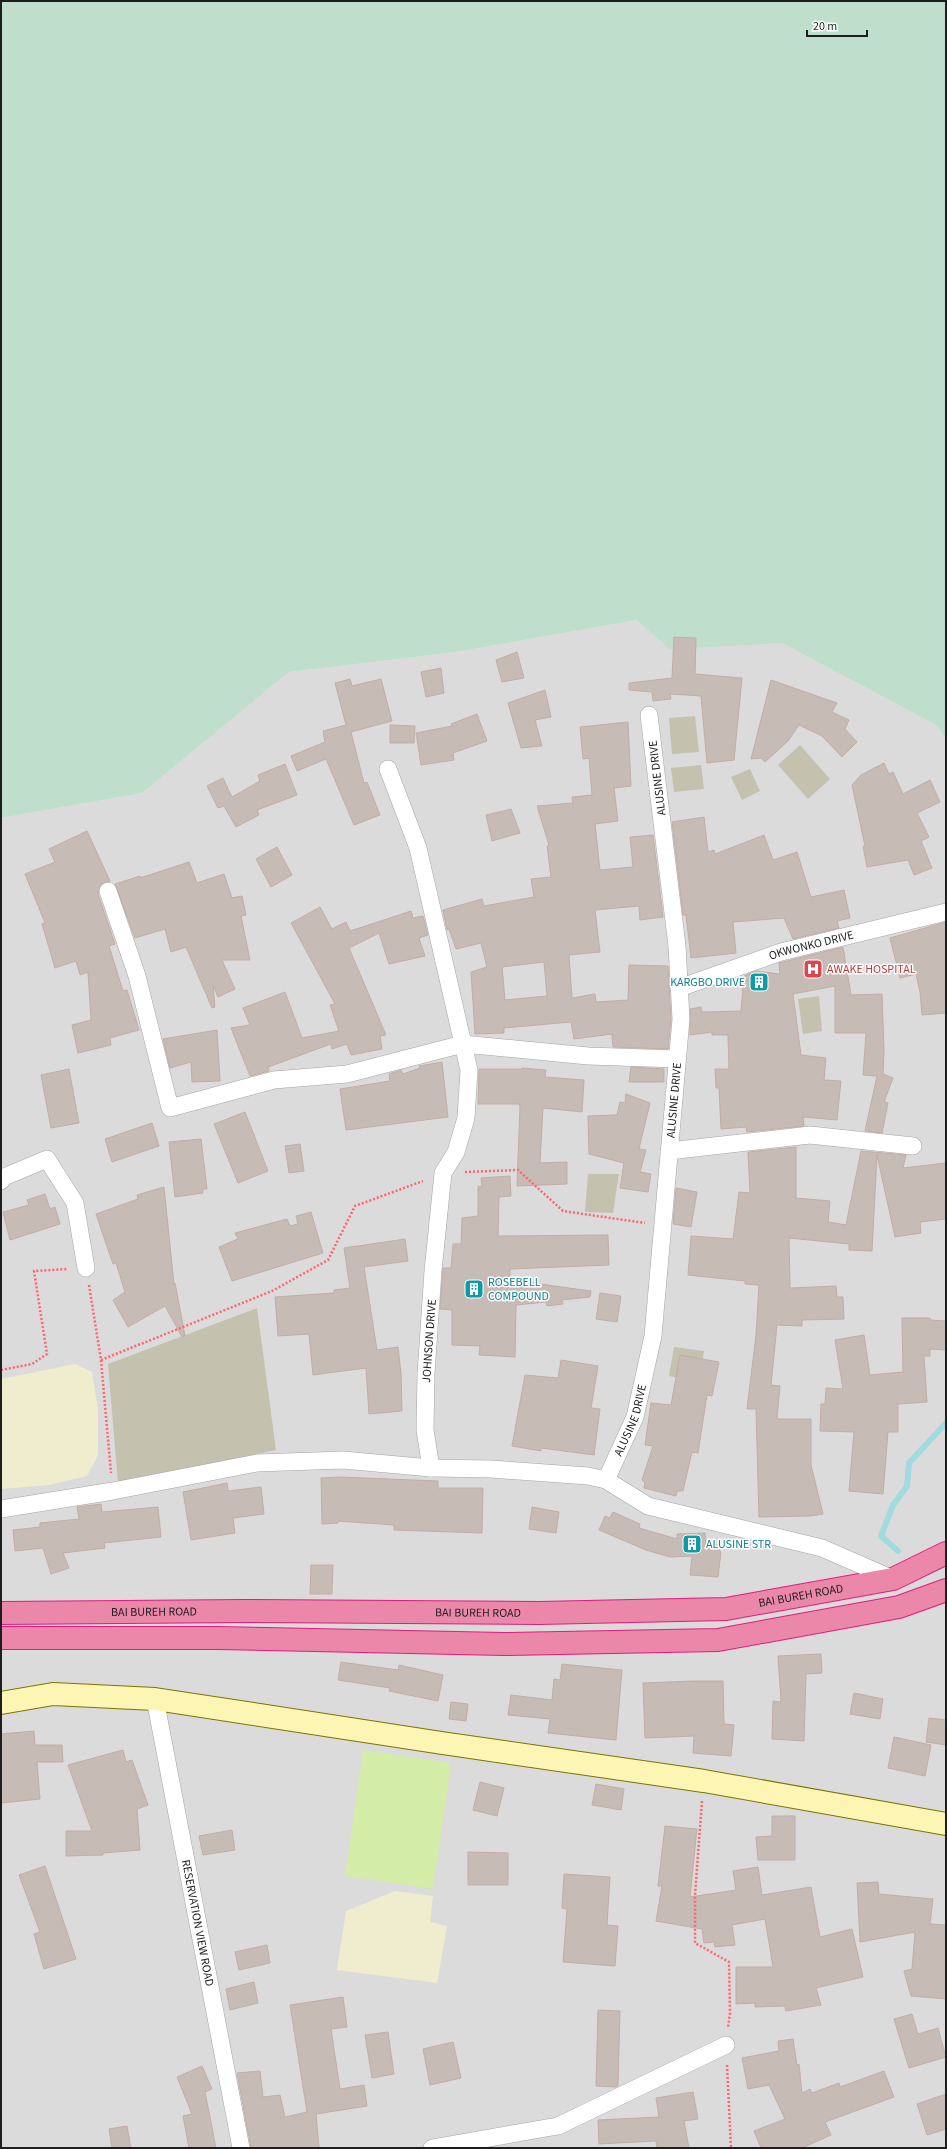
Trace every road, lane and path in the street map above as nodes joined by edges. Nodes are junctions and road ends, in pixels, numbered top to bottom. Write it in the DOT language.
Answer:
graph roads {
  1 [pos="649,715"];
  2 [pos="388,769"];
  3 [pos="108,891"];
  4 [pos="946,912"];
  5 [pos="680,988"];
  6 [pos="462,1044"];
  7 [pos="677,1059"];
  8 [pos="913,1146"];
  9 [pos="669,1151"];
  10 [pos="443,1173"];
  11 [pos="1,1181"];
  12 [pos="662,1226"];
  13 [pos="86,1268"];
  14 [pos="101,1360"];
  15 [pos="1,1370"];
  16 [pos="430,1468"];
  17 [pos="606,1480"];
  18 [pos="113,1492"];
  19 [pos="1,1509"];
  20 [pos="946,1553"];
  21 [pos="893,1579"];
  22 [pos="946,1590"];
  23 [pos="1,1613"];
  24 [pos="1,1638"];
  25 [pos="155,1699"];
  26 [pos="1,1703"];
  27 [pos="704,1781"];
  28 [pos="946,1824"];
  29 [pos="726,2046"];
  30 [pos="241,2148"];
  31 [pos="432,2148"];
  32 [pos="732,2148"];
  1 -- 5 [label="street, ALUSINE DRIVE"];
  2 -- 6 [label="street, JOHNSON DRIVE"];
  3 -- 6 [label="street"];
  4 -- 5 [label="street, OKWONKO DRIVE"];
  5 -- 7 [label="street, ALUSINE DRIVE"];
  6 -- 7 [label="street"];
  6 -- 10 [label="street, JOHNSON DRIVE"];
  7 -- 9 [label="street, ALUSINE DRIVE"];
  8 -- 9 [label="street"];
  9 -- 12 [label="street, ALUSINE DRIVE"];
  10 -- 12 [label="path"];
  10 -- 14 [label="path"];
  10 -- 16 [label="street, JOHNSON DRIVE"];
  11 -- 13 [label="street"];
  12 -- 17 [label="street, ALUSINE DRIVE"];
  13 -- 14 [label="path"];
  13 -- 15 [label="path"];
  14 -- 18 [label="path"];
  16 -- 17 [label="street"];
  16 -- 18 [label="street"];
  17 -- 21 [label="street"];
  18 -- 19 [label="street"];
  20 -- 21 [label="highway, BAI BUREH ROAD"];
  21 -- 23 [label="highway, BAI BUREH ROAD"];
  22 -- 24 [label="highway"];
  25 -- 26 [label="street"];
  25 -- 27 [label="street"];
  25 -- 30 [label="street, RESERVATION VIEW ROAD"];
  27 -- 28 [label="street"];
  27 -- 29 [label="path"];
  29 -- 31 [label="street"];
  29 -- 32 [label="path"];
}
